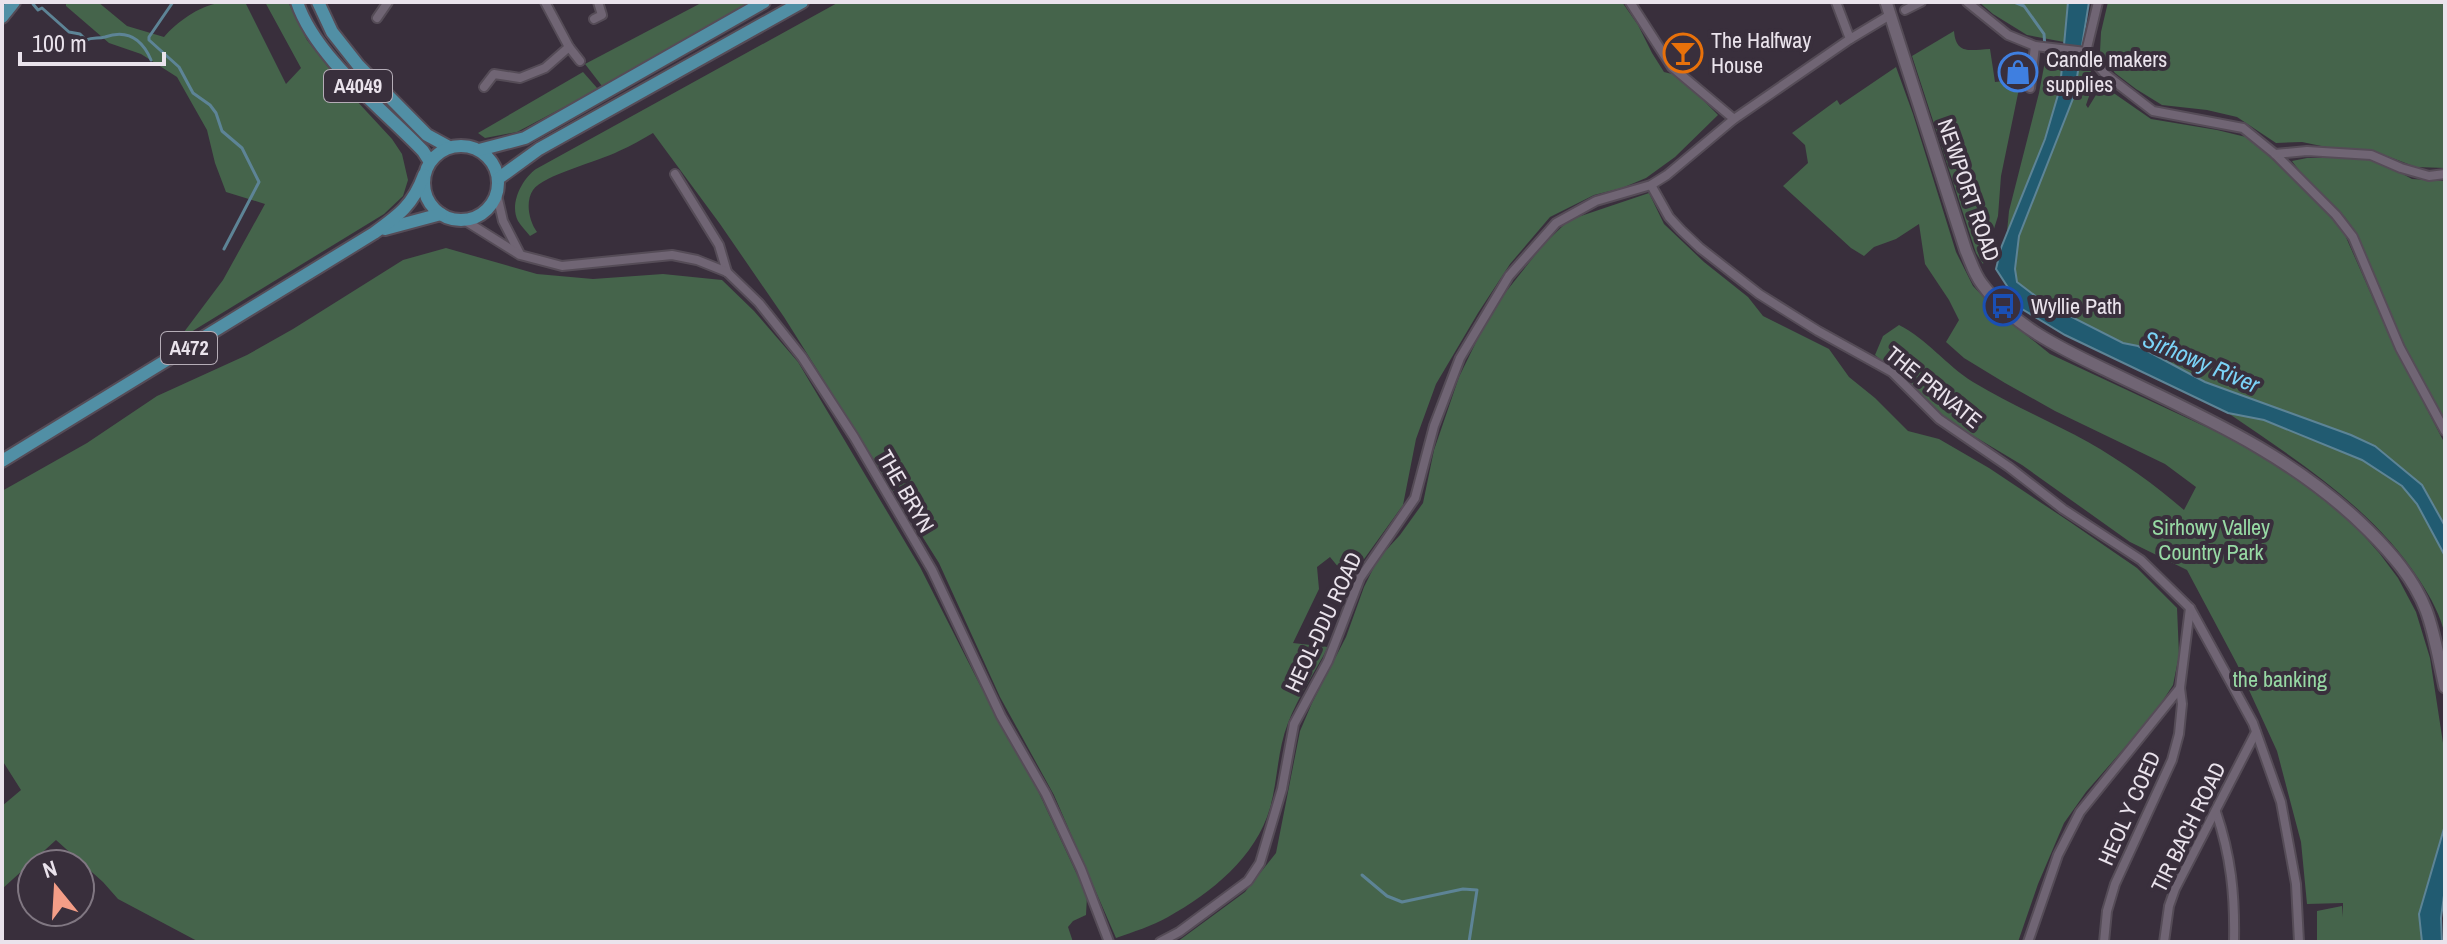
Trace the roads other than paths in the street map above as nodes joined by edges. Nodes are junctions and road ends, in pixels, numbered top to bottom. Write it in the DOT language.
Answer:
graph roads {
  1 [pos="14,2"];
  2 [pos="297,2"];
  3 [pos="318,2"];
  4 [pos="388,2"];
  5 [pos="545,2"];
  6 [pos="598,2"];
  7 [pos="764,2"];
  8 [pos="802,2"];
  9 [pos="1630,2"];
  10 [pos="1886,2"];
  11 [pos="1921,2"];
  12 [pos="1967,2"];
  13 [pos="2098,2"];
  14 [pos="1838,6"];
  15 [pos="1851,7"];
  16 [pos="1905,10"];
  17 [pos="1890,15"];
  18 [pos="2,17"];
  19 [pos="377,18"];
  20 [pos="594,19"];
  21 [pos="1850,39"];
  22 [pos="2037,46"];
  23 [pos="569,47"];
  24 [pos="2086,52"];
  25 [pos="580,61"];
  26 [pos="484,87"];
  27 [pos="2030,88"];
  28 [pos="1734,119"];
  29 [pos="449,147"];
  30 [pos="479,150"];
  31 [pos="2275,154"];
  32 [pos="427,169"];
  33 [pos="675,174"];
  34 [pos="2445,174"];
  35 [pos="499,178"];
  36 [pos="1651,185"];
  37 [pos="497,195"];
  38 [pos="441,214"];
  39 [pos="464,220"];
  40 [pos="374,233"];
  41 [pos="520,255"];
  42 [pos="727,272"];
  43 [pos="2445,431"];
  44 [pos="2,461"];
  45 [pos="2190,608"];
  46 [pos="2445,687"];
  47 [pos="2180,688"];
  48 [pos="2256,732"];
  49 [pos="2216,812"];
  50 [pos="1109,942"];
  51 [pos="1160,942"];
  52 [pos="2028,942"];
  53 [pos="2104,942"];
  54 [pos="2164,942"];
  55 [pos="2234,942"];
  56 [pos="2299,942"];
  1 -- 18 [label="main road"];
  2 -- 32 [label="main road, A4049"];
  3 -- 29 [label="main road, A4049"];
  4 -- 19 [label="street"];
  5 -- 23 [label="street"];
  6 -- 20 [label="street"];
  7 -- 30 [label="main road"];
  8 -- 35 [label="main road"];
  9 -- 28 [label="street"];
  10 -- 17 [label="main road, NEWPORT ROAD"];
  11 -- 16 [label="street"];
  12 -- 22 [label="street"];
  13 -- 24 [label="street"];
  14 -- 15 [label="street"];
  14 -- 21 [label="street"];
  17 -- 21 [label="street"];
  17 -- 46 [label="main road, NEWPORT ROAD"];
  21 -- 28 [label="street"];
  22 -- 24 [label="street"];
  22 -- 27 [label="street"];
  23 -- 25 [label="street"];
  23 -- 26 [label="street"];
  24 -- 31 [label="street"];
  28 -- 36 [label="street, HEOL-DDU ROAD"];
  29 -- 30 [label="main road"];
  29 -- 32 [label="main road"];
  30 -- 35 [label="main road"];
  31 -- 34 [label="street"];
  31 -- 43 [label="street"];
  32 -- 38 [label="main road"];
  32 -- 40 [label="main road, A472"];
  33 -- 42 [label="street"];
  35 -- 37 [label="main road"];
  36 -- 45 [label="street, THE PRIVATE"];
  36 -- 51 [label="street, HEOL-DDU ROAD"];
  37 -- 39 [label="main road"];
  37 -- 41 [label="street"];
  38 -- 39 [label="main road"];
  38 -- 40 [label="main road, A472"];
  39 -- 41 [label="street, THE BRYN"];
  40 -- 44 [label="main road, A472"];
  41 -- 42 [label="street, THE BRYN"];
  42 -- 50 [label="street, THE BRYN"];
  45 -- 47 [label="street, HEOL Y COED"];
  45 -- 48 [label="street, THE PRIVATE"];
  47 -- 52 [label="street"];
  47 -- 53 [label="street, HEOL Y COED"];
  48 -- 49 [label="street, TIR BACH ROAD"];
  48 -- 56 [label="street, THE PRIVATE"];
  49 -- 54 [label="street, TIR BACH ROAD"];
  49 -- 55 [label="street"];
}
